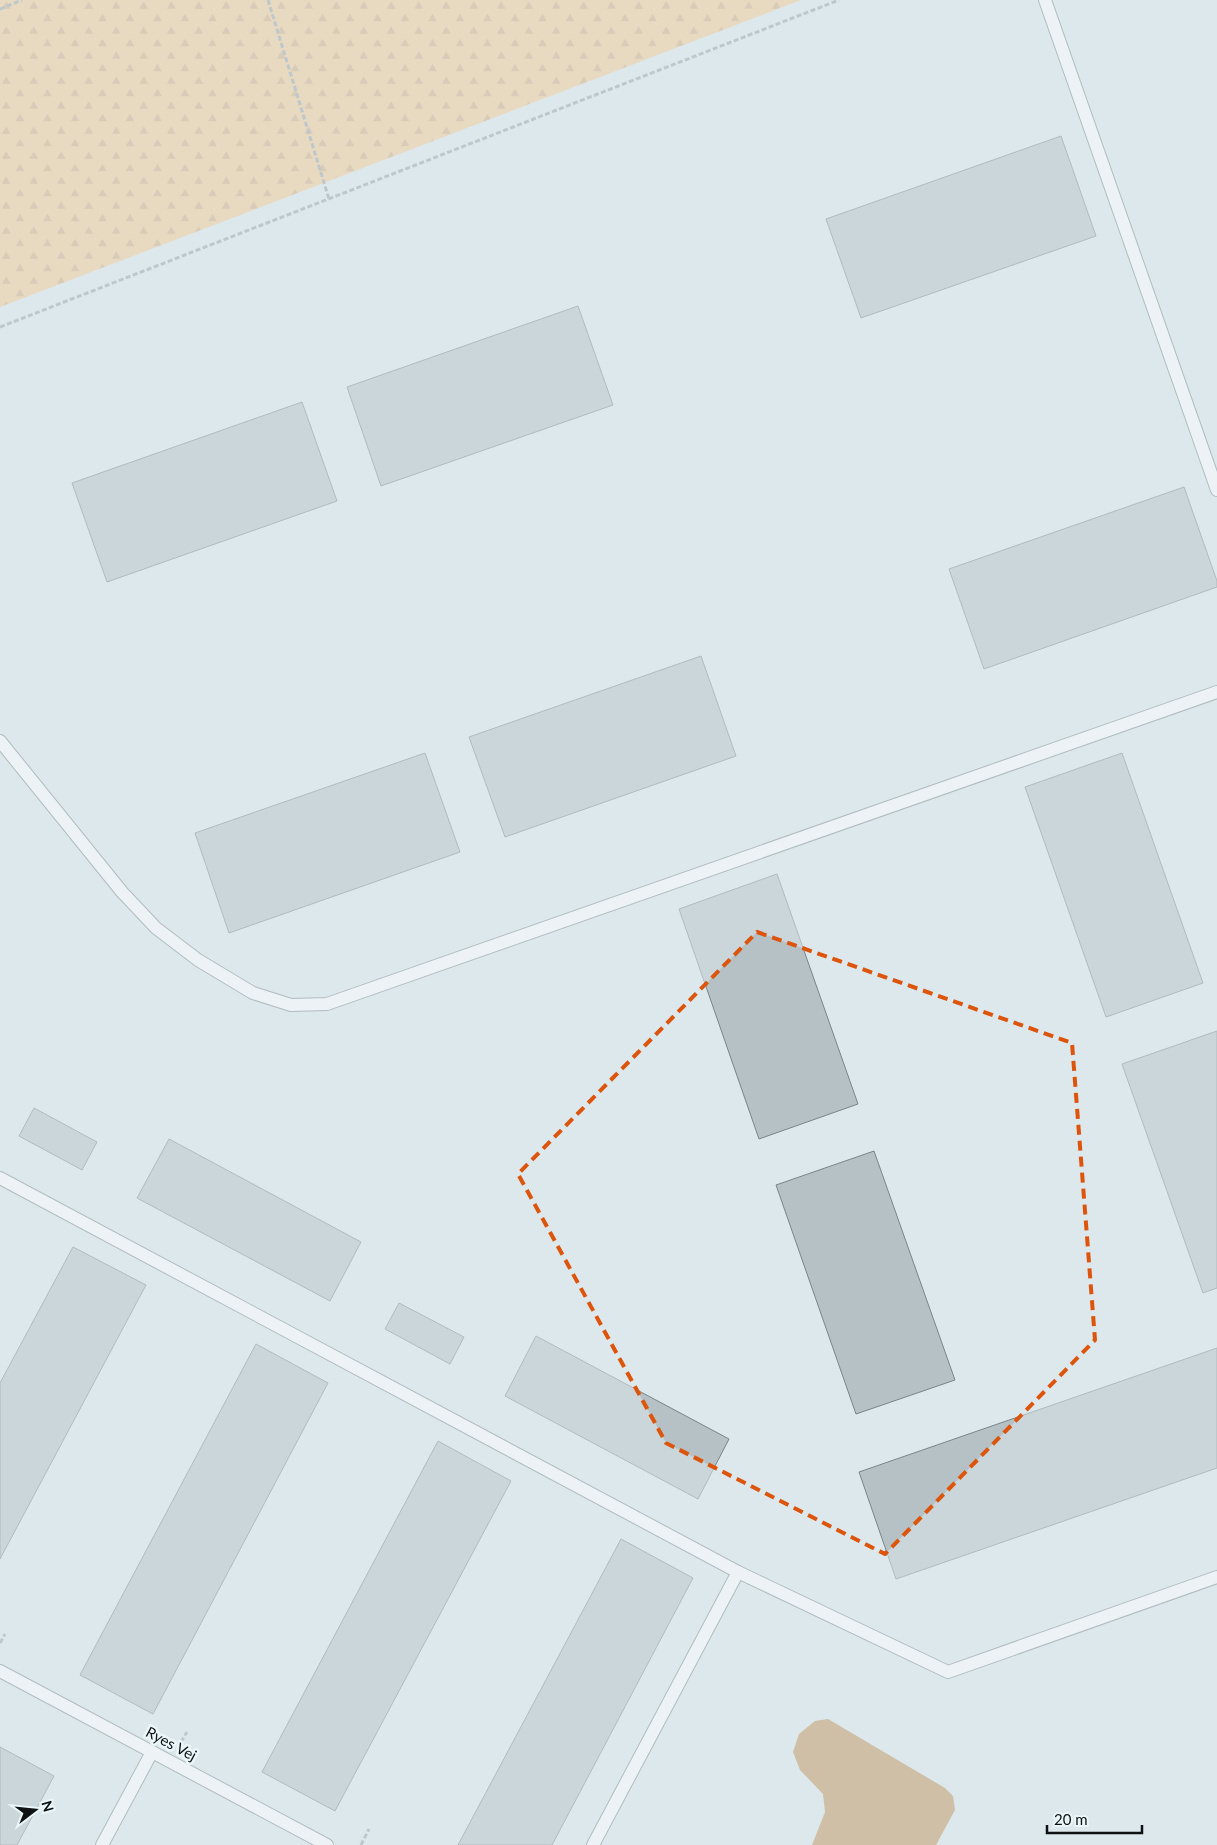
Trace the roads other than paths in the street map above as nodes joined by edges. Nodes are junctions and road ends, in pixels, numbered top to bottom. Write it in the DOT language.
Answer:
graph roads {
  1 [pos="1045,0"];
  2 [pos="1217,490"];
  3 [pos="1217,692"];
  4 [pos="0,741"];
  5 [pos="0,1178"];
  6 [pos="738,1572"];
  7 [pos="1217,1577"];
  8 [pos="0,1671"];
  9 [pos="152,1752"];
  10 [pos="102,1845"];
  11 [pos="327,1845"];
  12 [pos="593,1845"];
  1 -- 2 [label="lane"];
  3 -- 4 [label="lane"];
  5 -- 6 [label="lane"];
  6 -- 7 [label="lane"];
  6 -- 12 [label="lane"];
  8 -- 9 [label="lane, Ryes Vej"];
  9 -- 10 [label="lane"];
  9 -- 11 [label="lane, Ryes Vej"];
}
